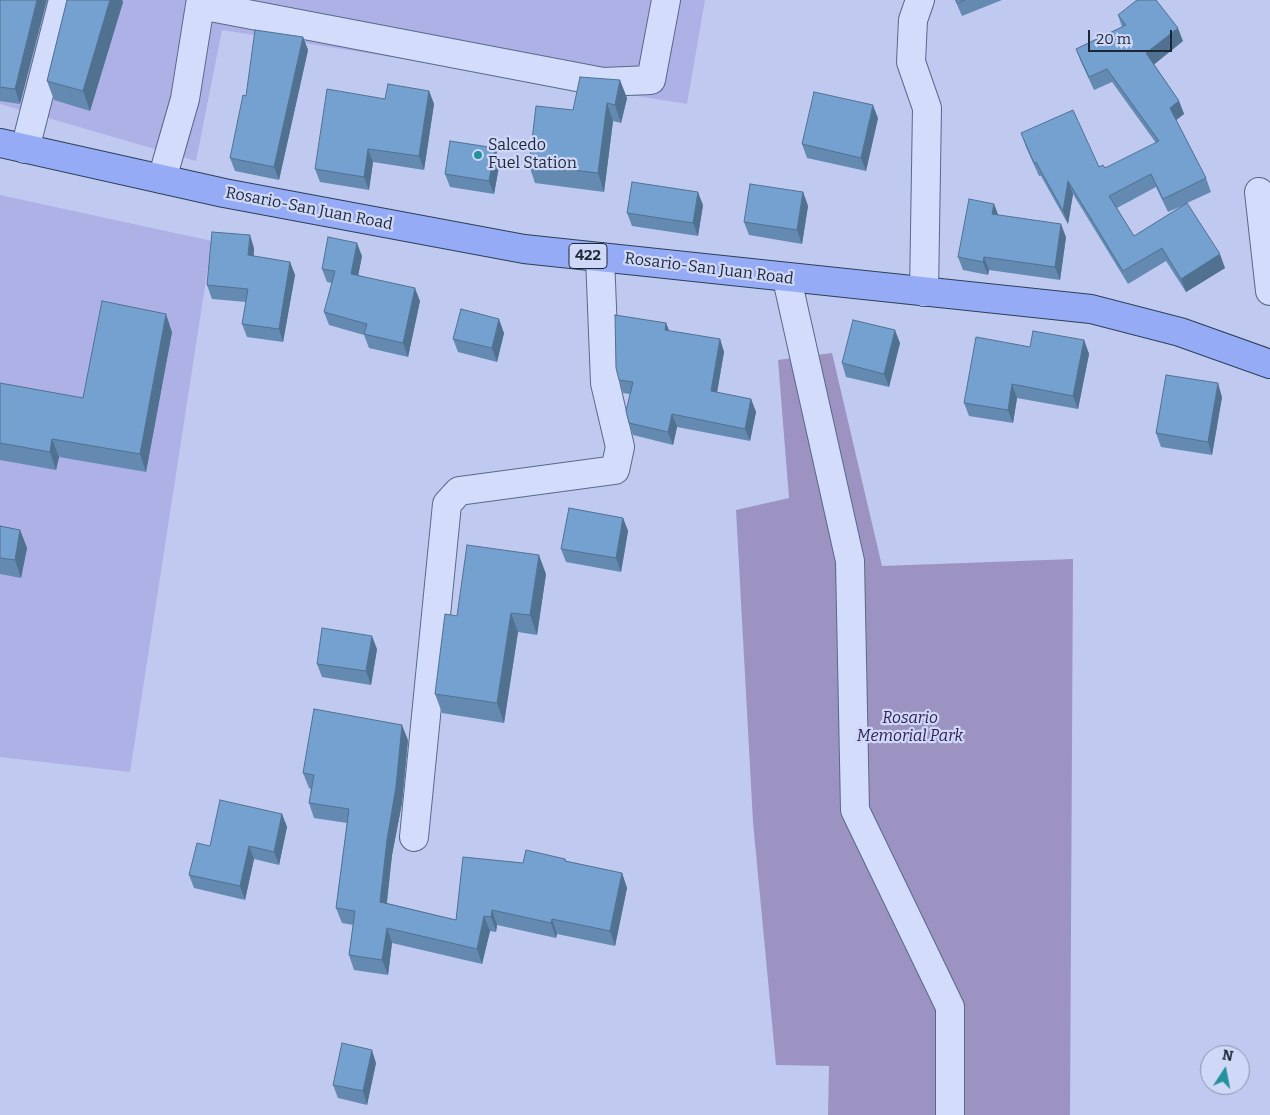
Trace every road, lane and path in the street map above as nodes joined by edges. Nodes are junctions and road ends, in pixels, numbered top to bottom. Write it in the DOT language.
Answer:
graph roads {
  1 [pos="63,0"];
  2 [pos="666,0"];
  3 [pos="920,0"];
  4 [pos="13,146"];
  5 [pos="162,179"];
  6 [pos="1259,192"];
  7 [pos="600,257"];
  8 [pos="787,279"];
  9 [pos="1270,291"];
  10 [pos="924,292"];
  11 [pos="1270,364"];
  12 [pos="414,837"];
  13 [pos="950,1115"];
  1 -- 4 [label="street"];
  2 -- 5 [label="street"];
  3 -- 10 [label="street"];
  4 -- 5 [label="main road, Rosario-San Juan Road / 422"];
  5 -- 7 [label="main road, Rosario-San Juan Road / 422"];
  6 -- 9 [label="street"];
  7 -- 8 [label="main road, Rosario-San Juan Road / 422"];
  7 -- 12 [label="street"];
  8 -- 10 [label="main road, Rosario-San Juan Road / 422"];
  8 -- 13 [label="street"];
  10 -- 11 [label="main road, Rosario-San Juan Road / 422"];
}
